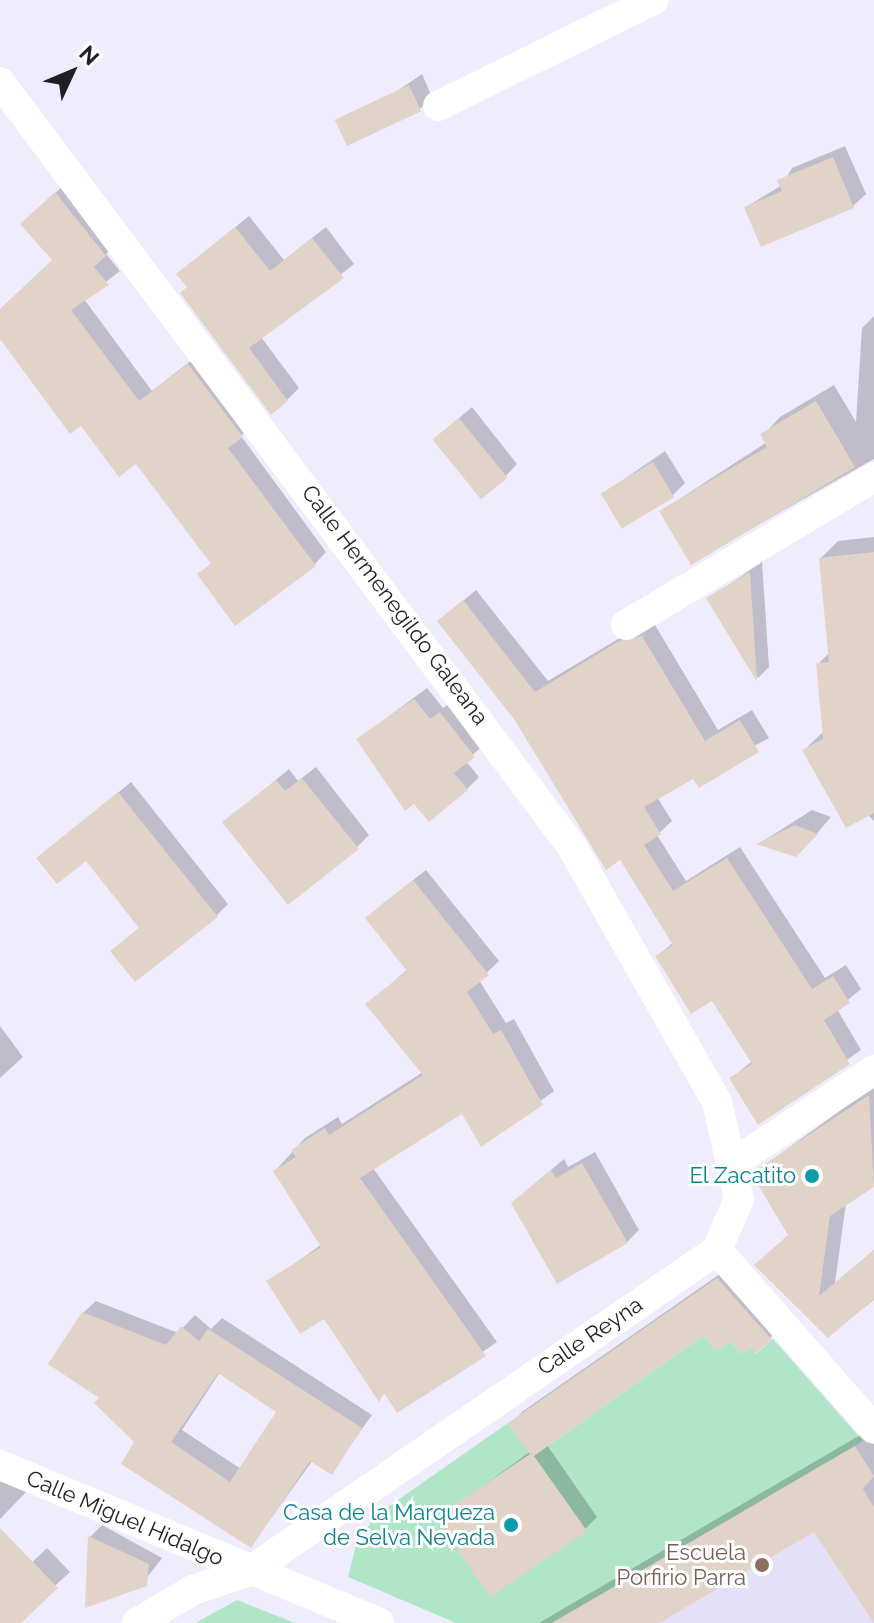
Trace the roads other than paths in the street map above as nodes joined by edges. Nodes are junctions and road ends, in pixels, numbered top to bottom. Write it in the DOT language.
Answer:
graph roads {
  1 [pos="653,0"];
  2 [pos="0,82"];
  3 [pos="438,106"];
  4 [pos="874,477"];
  5 [pos="626,625"];
  6 [pos="874,1070"];
  7 [pos="735,1162"];
  8 [pos="717,1250"];
  9 [pos="874,1429"];
  10 [pos="0,1465"];
  11 [pos="250,1571"];
  12 [pos="137,1623"];
  13 [pos="379,1623"];
  1 -- 3 [label="street"];
  2 -- 7 [label="street, Calle Hermenegildo Galeana"];
  4 -- 5 [label="street"];
  6 -- 7 [label="street"];
  7 -- 8 [label="street, Calle Reyna"];
  8 -- 9 [label="street"];
  8 -- 11 [label="street, Calle Reyna"];
  10 -- 11 [label="street, Calle Miguel Hidalgo"];
  11 -- 12 [label="street, Calle Reyna"];
  11 -- 13 [label="street, Calle Miguel Hidalgo"];
}
